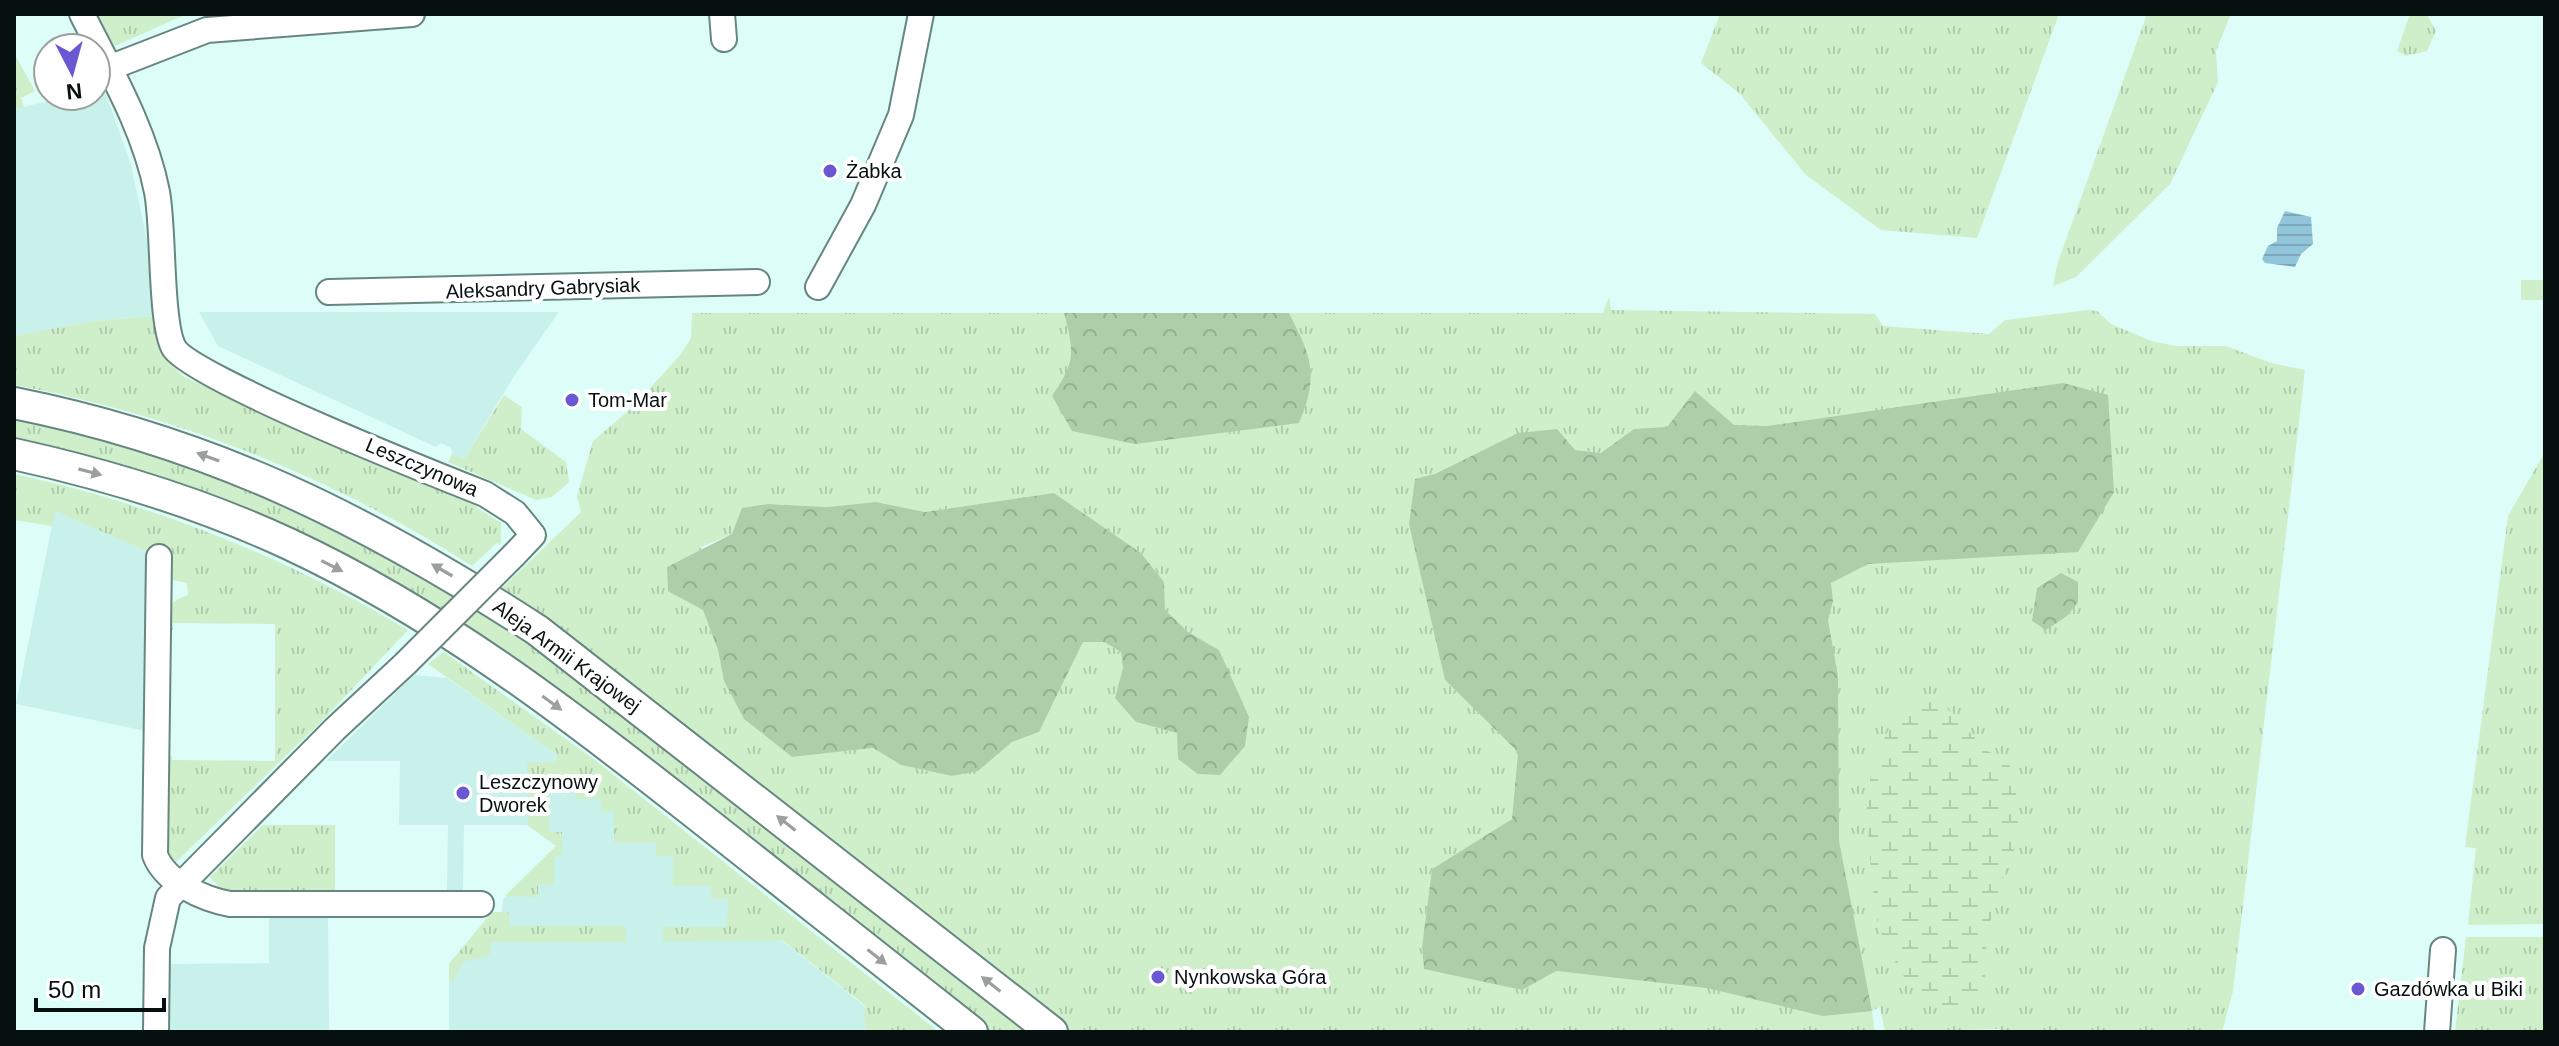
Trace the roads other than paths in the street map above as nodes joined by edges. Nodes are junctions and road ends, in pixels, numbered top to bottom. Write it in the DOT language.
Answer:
graph roads {
  1 [pos="82,14"];
  2 [pos="412,14"];
  3 [pos="722,14"];
  4 [pos="921,14"];
  5 [pos="91,32"];
  6 [pos="724,39"];
  7 [pos="112,67"];
  8 [pos="112,75"];
  9 [pos="757,282"];
  10 [pos="818,287"];
  11 [pos="329,292"];
  12 [pos="14,403"];
  13 [pos="14,454"];
  14 [pos="159,557"];
  15 [pos="181,883"];
  16 [pos="481,904"];
  17 [pos="2443,950"];
  18 [pos="156,1032"];
  19 [pos="972,1032"];
  20 [pos="1052,1032"];
  21 [pos="2437,1032"];
  1 -- 5 [label="street, Leszczynowa"];
  2 -- 7 [label="street"];
  3 -- 6 [label="street"];
  4 -- 10 [label="street"];
  8 -- 15 [label="street, Leszczynowa, bridge"];
  9 -- 11 [label="street, Aleksandry Gabrysiak"];
  20 -- 12 [label="main road, Aleja Armii Krajowej, one-way"];
  13 -- 19 [label="main road, one-way"];
  14 -- 15 [label="street"];
  15 -- 16 [label="street"];
  15 -- 18 [label="street, Leszczynowa"];
  17 -- 21 [label="street"];
}
